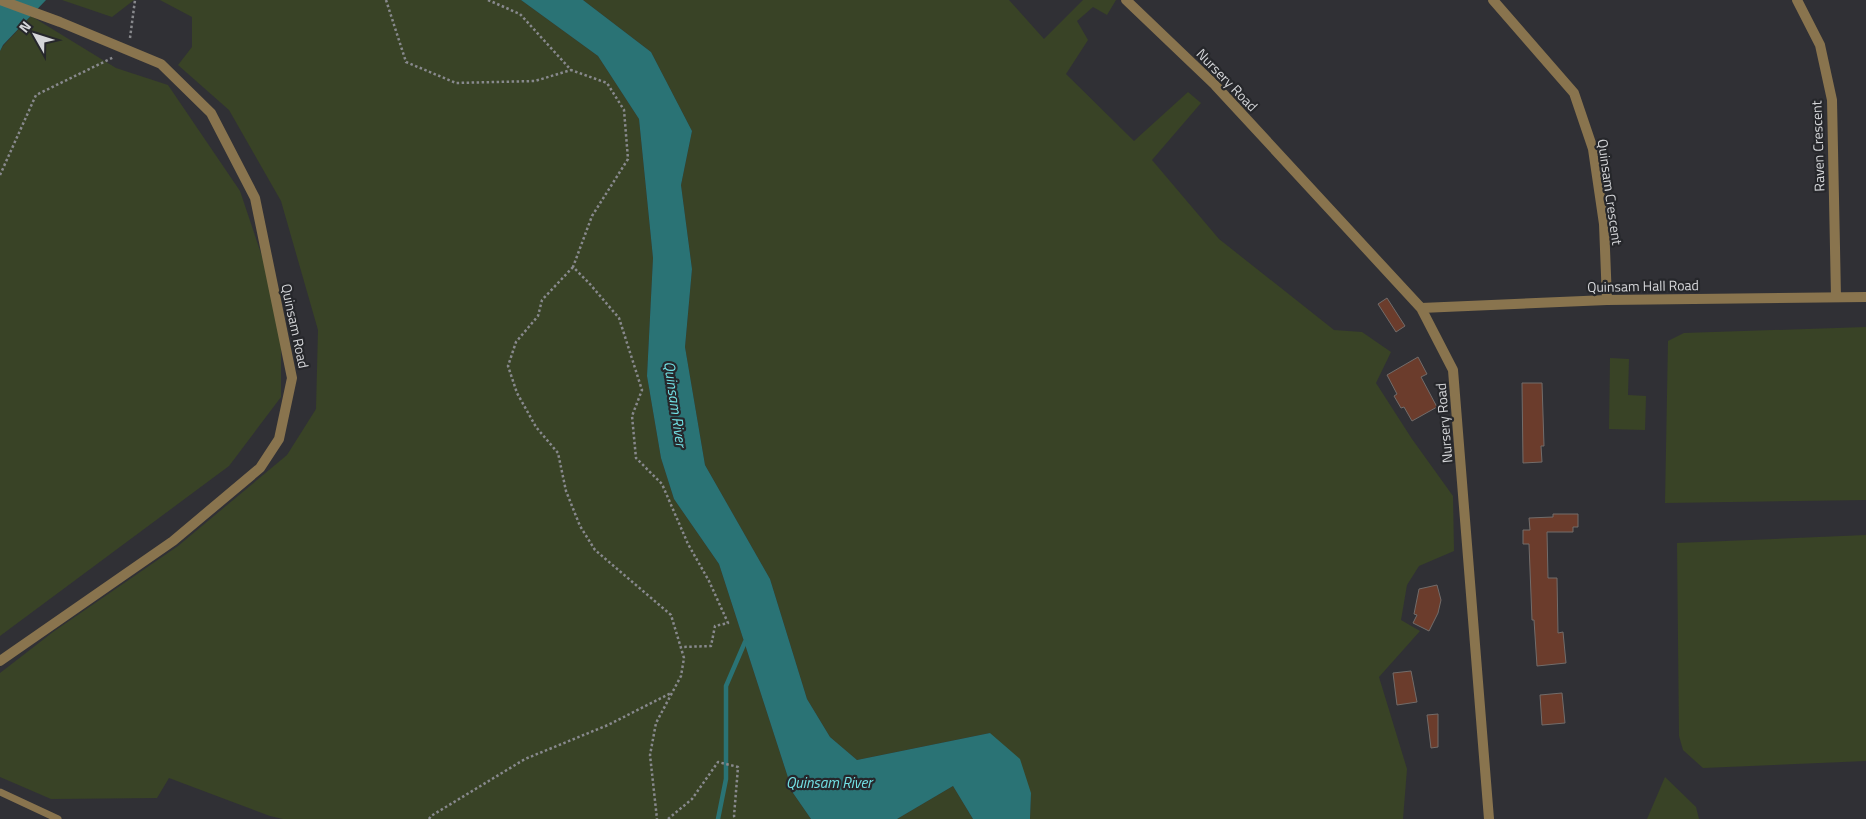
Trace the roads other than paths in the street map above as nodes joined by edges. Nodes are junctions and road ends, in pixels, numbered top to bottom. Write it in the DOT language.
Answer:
graph roads {
  1 [pos="0,0"];
  2 [pos="1126,0"];
  3 [pos="1493,0"];
  4 [pos="1797,0"];
  5 [pos="1836,297"];
  6 [pos="1866,297"];
  7 [pos="1608,300"];
  8 [pos="1421,308"];
  9 [pos="0,661"];
  10 [pos="0,792"];
  11 [pos="58,819"];
  12 [pos="1489,819"];
  1 -- 9 [label="street, Quinsam Road"];
  2 -- 8 [label="street, Nursery Road"];
  3 -- 7 [label="street, Quinsam Crescent"];
  4 -- 5 [label="street, Raven Crescent"];
  5 -- 6 [label="street, Quinsam Hall Road"];
  5 -- 7 [label="street, Quinsam Hall Road"];
  7 -- 8 [label="street, Quinsam Hall Road"];
  8 -- 12 [label="street, Nursery Road"];
  10 -- 11 [label="lane"];
}
